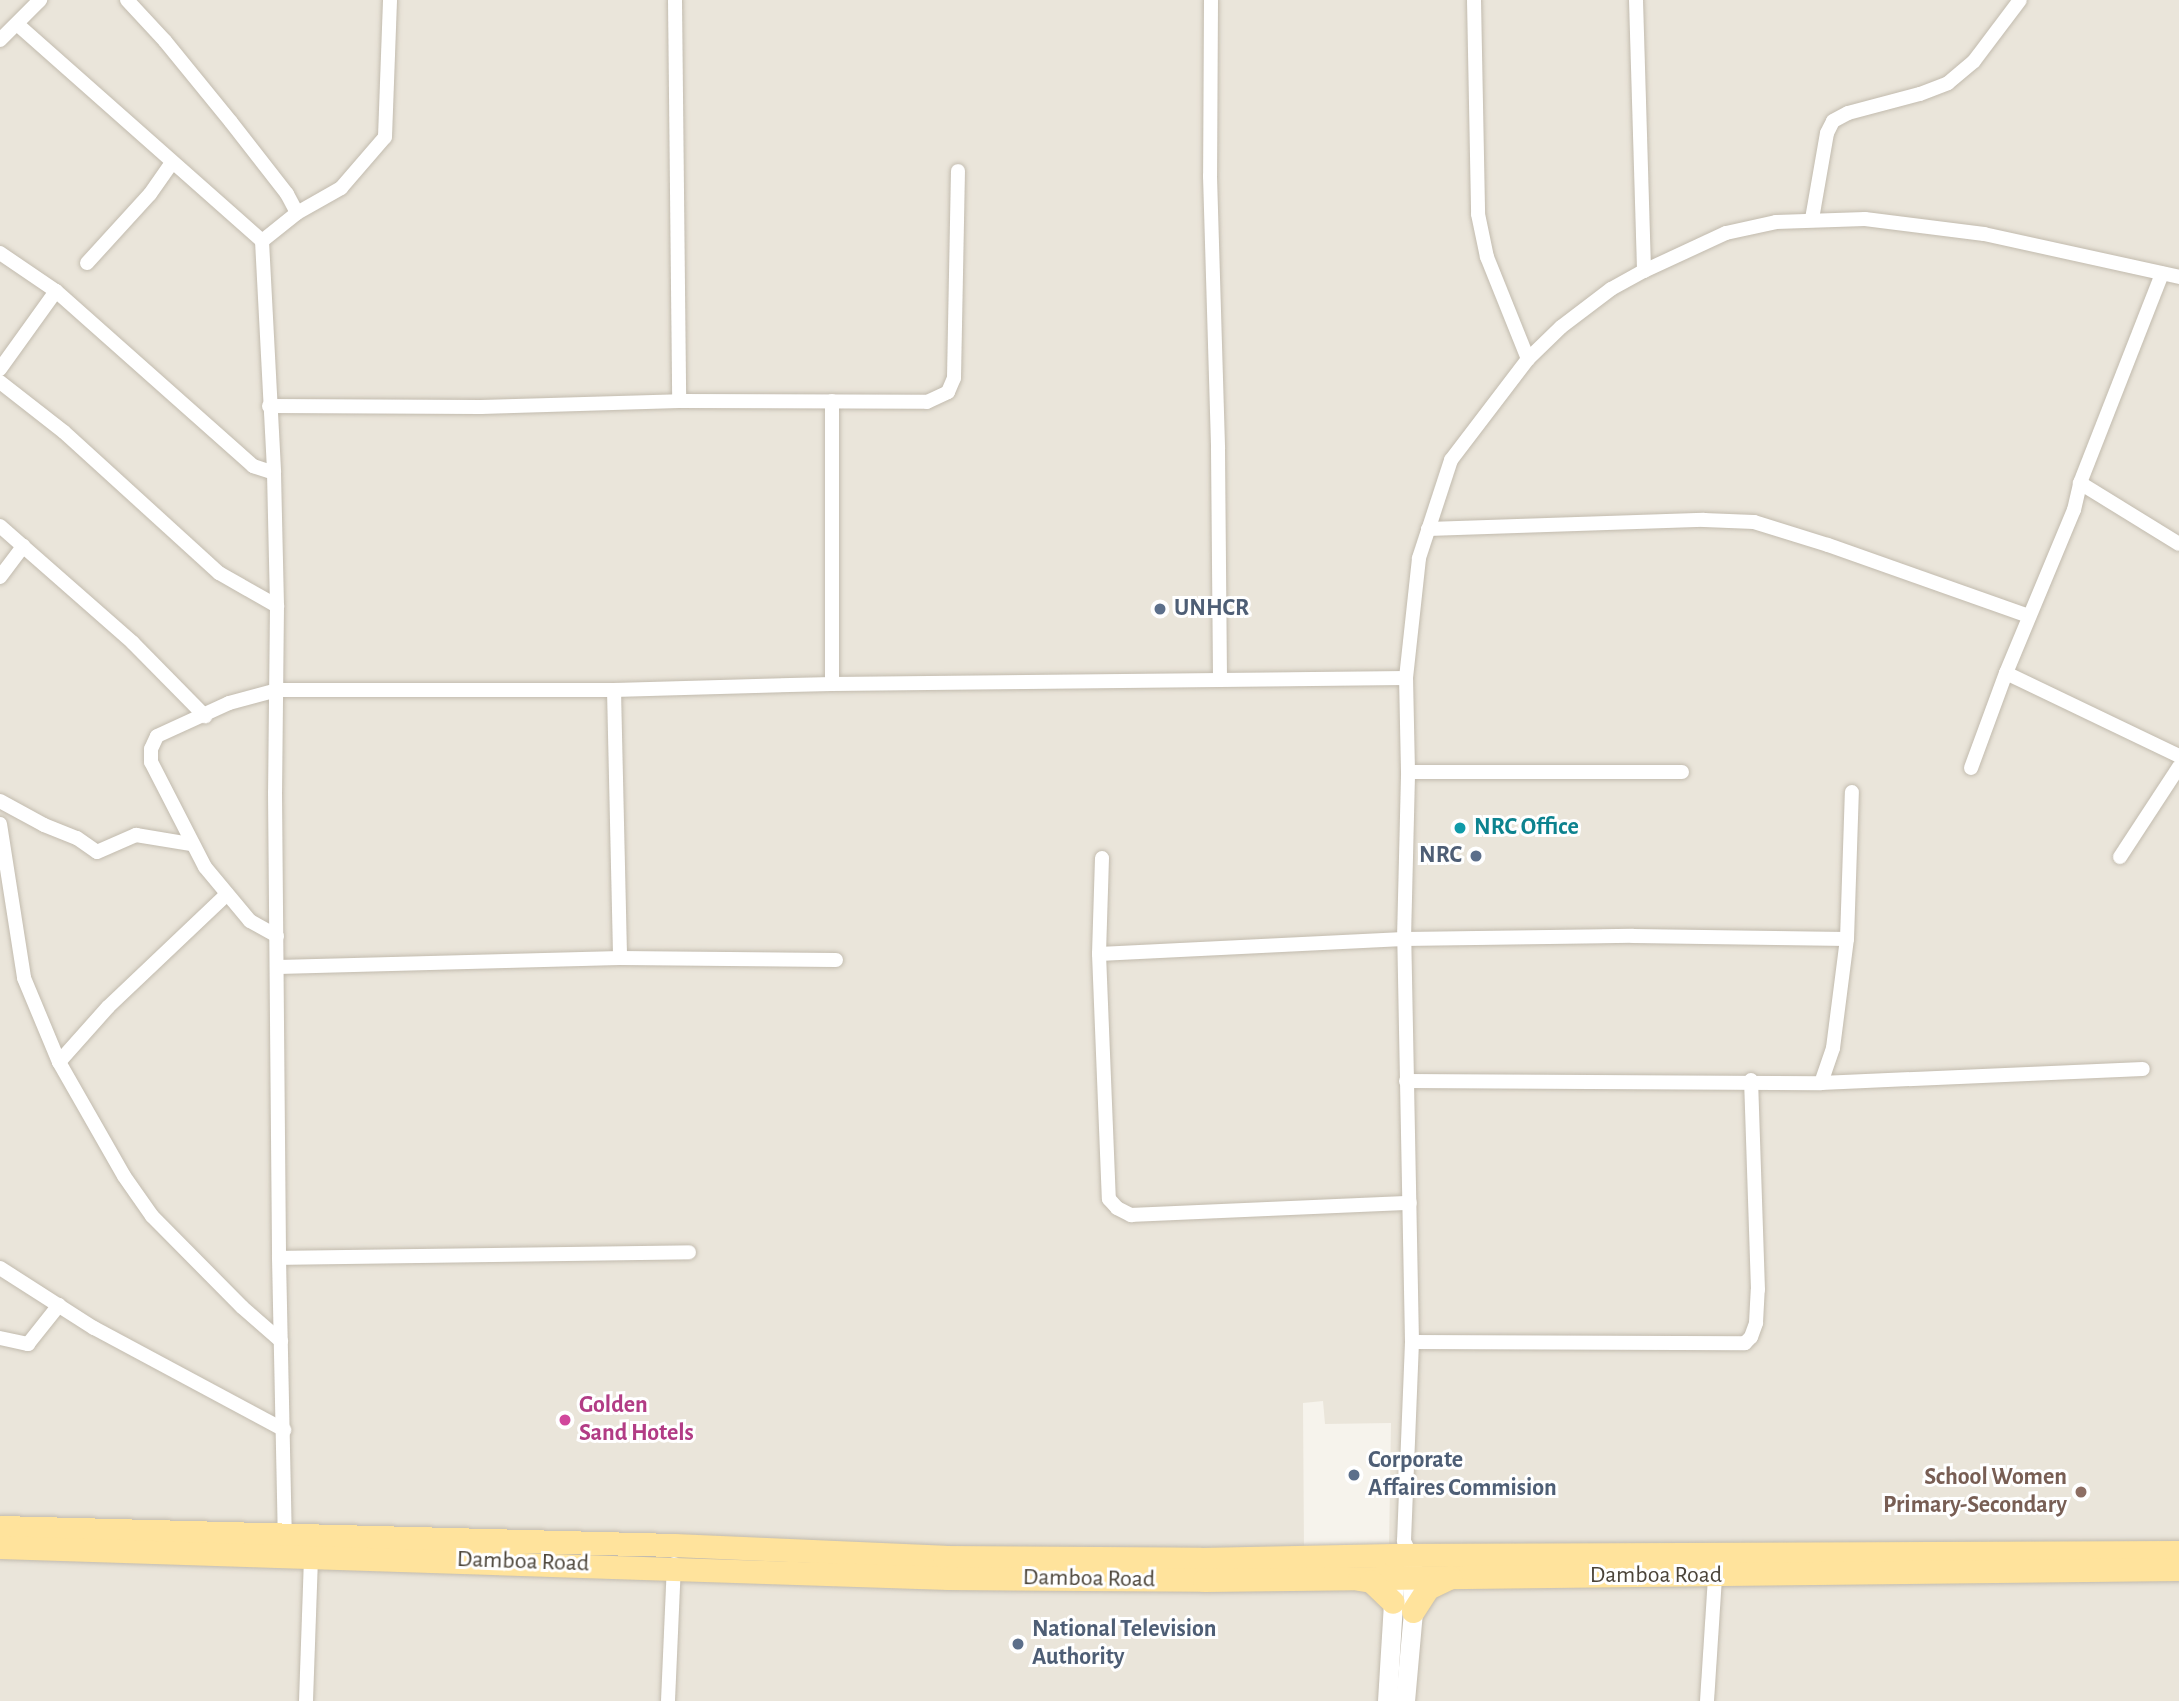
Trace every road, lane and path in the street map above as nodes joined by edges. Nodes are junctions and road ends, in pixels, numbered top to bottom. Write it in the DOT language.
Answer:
graph roads {
  1 [pos="40,0"];
  2 [pos="390,0"];
  3 [pos="675,0"];
  4 [pos="1211,0"];
  5 [pos="1474,0"];
  6 [pos="1636,0"];
  7 [pos="2020,0"];
  8 [pos="134,2"];
  9 [pos="16,24"];
  10 [pos="0,40"];
  11 [pos="172,163"];
  12 [pos="958,170"];
  13 [pos="297,213"];
  14 [pos="1812,219"];
  15 [pos="262,241"];
  16 [pos="0,253"];
  17 [pos="87,263"];
  18 [pos="1644,271"];
  19 [pos="2173,273"];
  20 [pos="56,291"];
  21 [pos="1528,359"];
  22 [pos="0,369"];
  23 [pos="0,382"];
  24 [pos="679,401"];
  25 [pos="832,401"];
  26 [pos="269,406"];
  27 [pos="274,473"];
  28 [pos="2080,483"];
  29 [pos="0,526"];
  30 [pos="1427,530"];
  31 [pos="2179,544"];
  32 [pos="23,546"];
  33 [pos="0,577"];
  34 [pos="277,606"];
  35 [pos="2029,616"];
  36 [pos="2006,673"];
  37 [pos="1406,678"];
  38 [pos="1220,680"];
  39 [pos="832,684"];
  40 [pos="277,690"];
  41 [pos="614,690"];
  42 [pos="205,716"];
  43 [pos="2179,756"];
  44 [pos="2179,767"];
  45 [pos="1971,768"];
  46 [pos="1408,772"];
  47 [pos="1682,772"];
  48 [pos="1852,792"];
  49 [pos="0,801"];
  50 [pos="0,824"];
  51 [pos="191,844"];
  52 [pos="2120,856"];
  53 [pos="1102,858"];
  54 [pos="227,894"];
  55 [pos="277,936"];
  56 [pos="1404,939"];
  57 [pos="1847,939"];
  58 [pos="1099,954"];
  59 [pos="620,958"];
  60 [pos="836,960"];
  61 [pos="278,967"];
  62 [pos="59,1062"];
  63 [pos="2143,1069"];
  64 [pos="1406,1080"];
  65 [pos="1751,1080"];
  66 [pos="1821,1083"];
  67 [pos="1410,1203"];
  68 [pos="689,1252"];
  69 [pos="279,1258"];
  70 [pos="0,1268"];
  71 [pos="59,1305"];
  72 [pos="0,1338"];
  73 [pos="281,1341"];
  74 [pos="1412,1342"];
  75 [pos="284,1430"];
  76 [pos="0,1527"];
  77 [pos="285,1536"];
  78 [pos="0,1547"];
  79 [pos="2179,1552"];
  80 [pos="674,1556"];
  81 [pos="311,1558"];
  82 [pos="1403,1561"];
  83 [pos="2179,1569"];
  84 [pos="1715,1576"];
  85 [pos="1349,1577"];
  86 [pos="1453,1577"];
  87 [pos="1403,1606"];
  88 [pos="306,1701"];
  89 [pos="667,1701"];
  90 [pos="1387,1701"];
  91 [pos="1405,1701"];
  92 [pos="1707,1701"];
  1 -- 9 [label="street"];
  2 -- 13 [label="street"];
  3 -- 24 [label="street"];
  4 -- 38 [label="street"];
  5 -- 21 [label="street"];
  6 -- 18 [label="street"];
  7 -- 14 [label="street"];
  8 -- 13 [label="street"];
  9 -- 10 [label="street"];
  9 -- 11 [label="street"];
  11 -- 15 [label="street"];
  11 -- 17 [label="street"];
  12 -- 25 [label="street"];
  13 -- 15 [label="street"];
  14 -- 18 [label="street"];
  14 -- 19 [label="street"];
  15 -- 26 [label="street"];
  16 -- 20 [label="street"];
  18 -- 21 [label="street"];
  19 -- 28 [label="street"];
  20 -- 22 [label="street"];
  20 -- 27 [label="street"];
  21 -- 30 [label="street"];
  23 -- 34 [label="street"];
  24 -- 25 [label="street"];
  24 -- 26 [label="street"];
  25 -- 39 [label="street"];
  26 -- 27 [label="street"];
  27 -- 34 [label="street"];
  28 -- 31 [label="street"];
  28 -- 35 [label="street"];
  29 -- 32 [label="street"];
  30 -- 35 [label="street"];
  30 -- 37 [label="street"];
  32 -- 33 [label="street"];
  32 -- 42 [label="street"];
  34 -- 40 [label="street"];
  35 -- 36 [label="street"];
  36 -- 43 [label="street"];
  36 -- 45 [label="street"];
  37 -- 38 [label="street"];
  37 -- 46 [label="street"];
  38 -- 39 [label="street"];
  39 -- 41 [label="street"];
  40 -- 41 [label="street"];
  40 -- 42 [label="street"];
  40 -- 55 [label="street"];
  41 -- 59 [label="street"];
  42 -- 51 [label="street"];
  44 -- 52 [label="street"];
  46 -- 47 [label="street"];
  46 -- 56 [label="street"];
  48 -- 57 [label="street"];
  49 -- 51 [label="street"];
  50 -- 62 [label="street"];
  51 -- 54 [label="street"];
  53 -- 58 [label="street"];
  54 -- 55 [label="street"];
  54 -- 62 [label="street"];
  55 -- 61 [label="street"];
  56 -- 57 [label="street"];
  56 -- 58 [label="street"];
  56 -- 64 [label="street"];
  57 -- 66 [label="street"];
  58 -- 67 [label="street"];
  59 -- 60 [label="street"];
  59 -- 61 [label="street"];
  61 -- 69 [label="street"];
  62 -- 73 [label="street"];
  63 -- 66 [label="street"];
  64 -- 65 [label="street"];
  64 -- 67 [label="street"];
  65 -- 66 [label="street"];
  65 -- 74 [label="street"];
  67 -- 74 [label="street"];
  68 -- 69 [label="street"];
  69 -- 73 [label="street"];
  70 -- 71 [label="street"];
  71 -- 72 [label="street"];
  71 -- 75 [label="street"];
  73 -- 75 [label="street"];
  74 -- 82 [label="street"];
  75 -- 77 [label="street"];
  76 -- 77 [label="main road, Damboa Road"];
  77 -- 80 [label="main road, Damboa Road"];
  78 -- 81 [label="main road, Damboa Road"];
  79 -- 82 [label="main road, Damboa Road"];
  80 -- 81 [label="main road, Damboa Road"];
  80 -- 82 [label="main road, Damboa Road"];
  80 -- 85 [label="main road, Damboa Road"];
  80 -- 89 [label="street"];
  81 -- 88 [label="street"];
  82 -- 85 [label="main road, Damboa Road"];
  82 -- 86 [label="main road, Damboa Road"];
  82 -- 87 [label="street"];
  83 -- 84 [label="main road, Damboa Road"];
  84 -- 86 [label="main road, Damboa Road"];
  84 -- 92 [label="street"];
  85 -- 87 [label="main road"];
  86 -- 87 [label="main road"];
  87 -- 90 [label="street"];
  87 -- 91 [label="street"];
}
